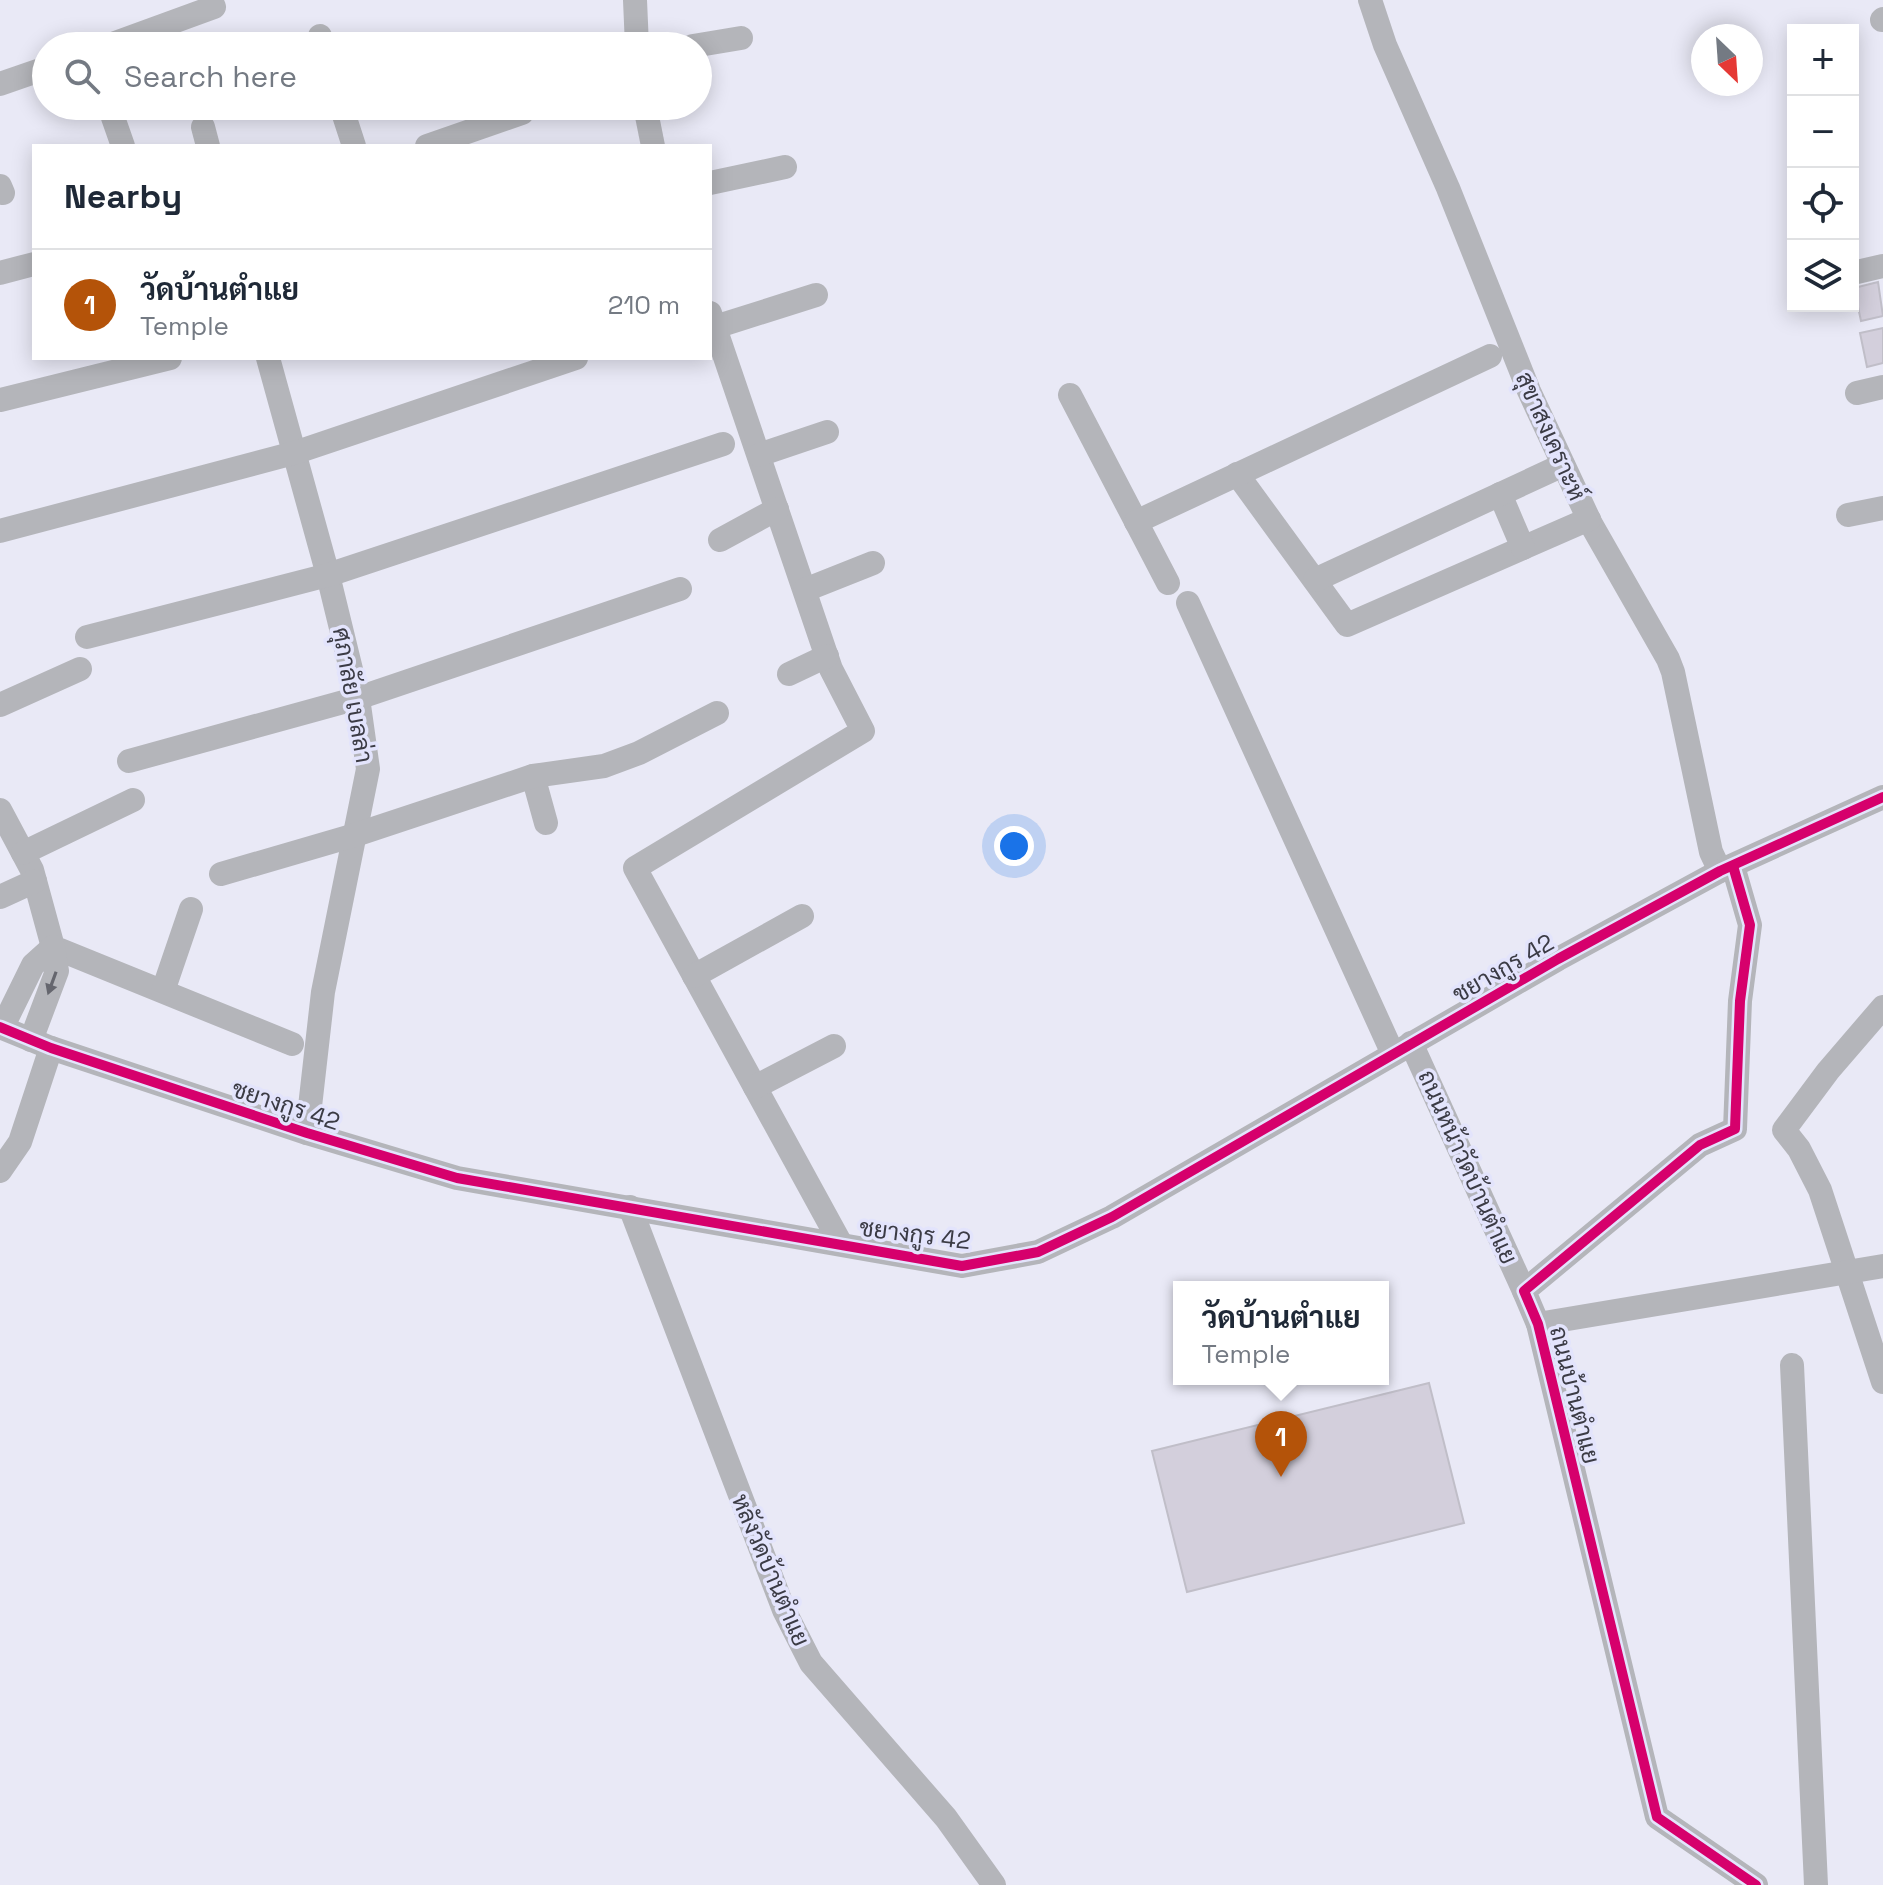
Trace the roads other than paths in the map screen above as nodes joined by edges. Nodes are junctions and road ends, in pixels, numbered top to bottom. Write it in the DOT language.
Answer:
graph roads {
  1 [pos="211,0"];
  2 [pos="635,0"];
  3 [pos="1370,0"];
  4 [pos="145,32"];
  5 [pos="636,32"];
  6 [pos="741,38"];
  7 [pos="712,43"];
  8 [pos="32,73"];
  9 [pos="0,84"];
  10 [pos="114,120"];
  11 [pos="346,120"];
  12 [pos="503,120"];
  13 [pos="648,120"];
  14 [pos="122,144"];
  15 [pos="353,144"];
  16 [pos="433,144"];
  17 [pos="653,144"];
  18 [pos="785,167"];
  19 [pos="712,183"];
  20 [pos="32,265"];
  21 [pos="1883,266"];
  22 [pos="1859,272"];
  23 [pos="0,273"];
  24 [pos="816,295"];
  25 [pos="712,320"];
  26 [pos="1490,356"];
  27 [pos="162,360"];
  28 [pos="269,360"];
  29 [pos="570,360"];
  30 [pos="1883,387"];
  31 [pos="1857,393"];
  32 [pos="1070,395"];
  33 [pos="0,400"];
  34 [pos="827,432"];
  35 [pos="723,444"];
  36 [pos="294,453"];
  37 [pos="759,455"];
  38 [pos="1563,465"];
  39 [pos="1237,474"];
  40 [pos="1500,494"];
  41 [pos="1883,508"];
  42 [pos="777,509"];
  43 [pos="1848,515"];
  44 [pos="1589,519"];
  45 [pos="1136,522"];
  46 [pos="0,531"];
  47 [pos="720,540"];
  48 [pos="1523,548"];
  49 [pos="873,563"];
  50 [pos="328,575"];
  51 [pos="1315,580"];
  52 [pos="1168,583"];
  53 [pos="680,589"];
  54 [pos="805,590"];
  55 [pos="1188,603"];
  56 [pos="87,637"];
  57 [pos="827,656"];
  58 [pos="80,669"];
  59 [pos="789,674"];
  60 [pos="358,698"];
  61 [pos="0,705"];
  62 [pos="717,713"];
  63 [pos="129,761"];
  64 [pos="533,776"];
  65 [pos="1883,797"];
  66 [pos="133,800"];
  67 [pos="0,810"];
  68 [pos="546,823"];
  69 [pos="355,835"];
  70 [pos="23,853"];
  71 [pos="1727,869"];
  72 [pos="221,874"];
  73 [pos="35,881"];
  74 [pos="0,897"];
  75 [pos="191,909"];
  76 [pos="802,916"];
  77 [pos="53,947"];
  78 [pos="694,976"];
  79 [pos="163,991"];
  80 [pos="1883,1007"];
  81 [pos="1,1028"];
  82 [pos="41,1044"];
  83 [pos="292,1044"];
  84 [pos="834,1046"];
  85 [pos="1402,1049"];
  86 [pos="755,1087"];
  87 [pos="307,1133"];
  88 [pos="0,1171"];
  89 [pos="630,1207"];
  90 [pos="841,1244"];
  91 [pos="1883,1266"];
  92 [pos="1846,1274"];
  93 [pos="1524,1291"];
  94 [pos="1538,1324"];
  95 [pos="1792,1365"];
  96 [pos="1883,1382"];
  97 [pos="994,1885"];
  98 [pos="1756,1885"];
  99 [pos="1816,1885"];
  1 -- 4 [label="street"];
  2 -- 5 [label="street"];
  3 -- 38 [label="street, สุขาสงเคราะห์"];
  6 -- 7 [label="street"];
  8 -- 9 [label="street"];
  10 -- 14 [label="street"];
  11 -- 15 [label="street"];
  12 -- 16 [label="street"];
  13 -- 17 [label="street"];
  18 -- 19 [label="street"];
  20 -- 23 [label="street"];
  21 -- 22 [label="street"];
  24 -- 25 [label="street"];
  25 -- 37 [label="street"];
  26 -- 39 [label="street"];
  27 -- 33 [label="street"];
  28 -- 36 [label="street, ศุภาลัย เบลล่า"];
  29 -- 36 [label="street"];
  30 -- 31 [label="street"];
  32 -- 45 [label="street"];
  34 -- 37 [label="street"];
  35 -- 50 [label="street"];
  36 -- 46 [label="street"];
  36 -- 50 [label="street, ศุภาลัย เบลล่า"];
  37 -- 42 [label="street"];
  38 -- 40 [label="street"];
  38 -- 44 [label="street, สุขาสงเคราะห์"];
  39 -- 45 [label="street"];
  39 -- 51 [label="street"];
  40 -- 48 [label="street"];
  40 -- 51 [label="street"];
  41 -- 43 [label="street"];
  42 -- 47 [label="street"];
  42 -- 54 [label="street"];
  44 -- 48 [label="street"];
  44 -- 71 [label="street, สุขาสงเคราะห์"];
  45 -- 52 [label="street"];
  48 -- 51 [label="street"];
  49 -- 54 [label="street"];
  50 -- 56 [label="street"];
  50 -- 60 [label="street, ศุภาลัย เบลล่า"];
  53 -- 60 [label="street"];
  54 -- 57 [label="street"];
  55 -- 85 [label="street, ถนนหน้าวัดบ้านตำแย"];
  57 -- 59 [label="street"];
  57 -- 78 [label="street"];
  58 -- 61 [label="street"];
  60 -- 63 [label="street"];
  60 -- 69 [label="street, ศุภาลัย เบลล่า"];
  62 -- 64 [label="street"];
  64 -- 68 [label="street"];
  64 -- 69 [label="street"];
  65 -- 71 [label="street, ชยางกูร 42"];
  66 -- 70 [label="street"];
  67 -- 70 [label="street"];
  69 -- 72 [label="street"];
  69 -- 87 [label="street, ศุภาลัย เบลล่า"];
  70 -- 73 [label="street"];
  71 -- 85 [label="street, ชยางกูร 42"];
  71 -- 93 [label="street"];
  73 -- 74 [label="street"];
  73 -- 77 [label="street"];
  75 -- 79 [label="street"];
  76 -- 78 [label="street"];
  77 -- 79 [label="street"];
  77 -- 81 [label="street"];
  77 -- 82 [label="street, one-way"];
  78 -- 86 [label="street"];
  79 -- 83 [label="street"];
  80 -- 92 [label="street"];
  81 -- 82 [label="street, ชยางกูร 42"];
  82 -- 87 [label="street, ชยางกูร 42"];
  82 -- 88 [label="street"];
  84 -- 86 [label="street"];
  85 -- 90 [label="street, ชยางกูร 42"];
  85 -- 93 [label="street, ถนนหน้าวัดบ้านตำแย"];
  86 -- 90 [label="street"];
  87 -- 89 [label="street, ชยางกูร 42"];
  89 -- 90 [label="street, ชยางกูร 42"];
  89 -- 97 [label="street, หลังวัดบ้านตำแย"];
  91 -- 92 [label="street"];
  92 -- 94 [label="street"];
  92 -- 96 [label="street"];
  93 -- 94 [label="street, ถนนบ้านตำแย"];
  94 -- 98 [label="street, ถนนบ้านตำแย"];
  95 -- 99 [label="street"];
}
